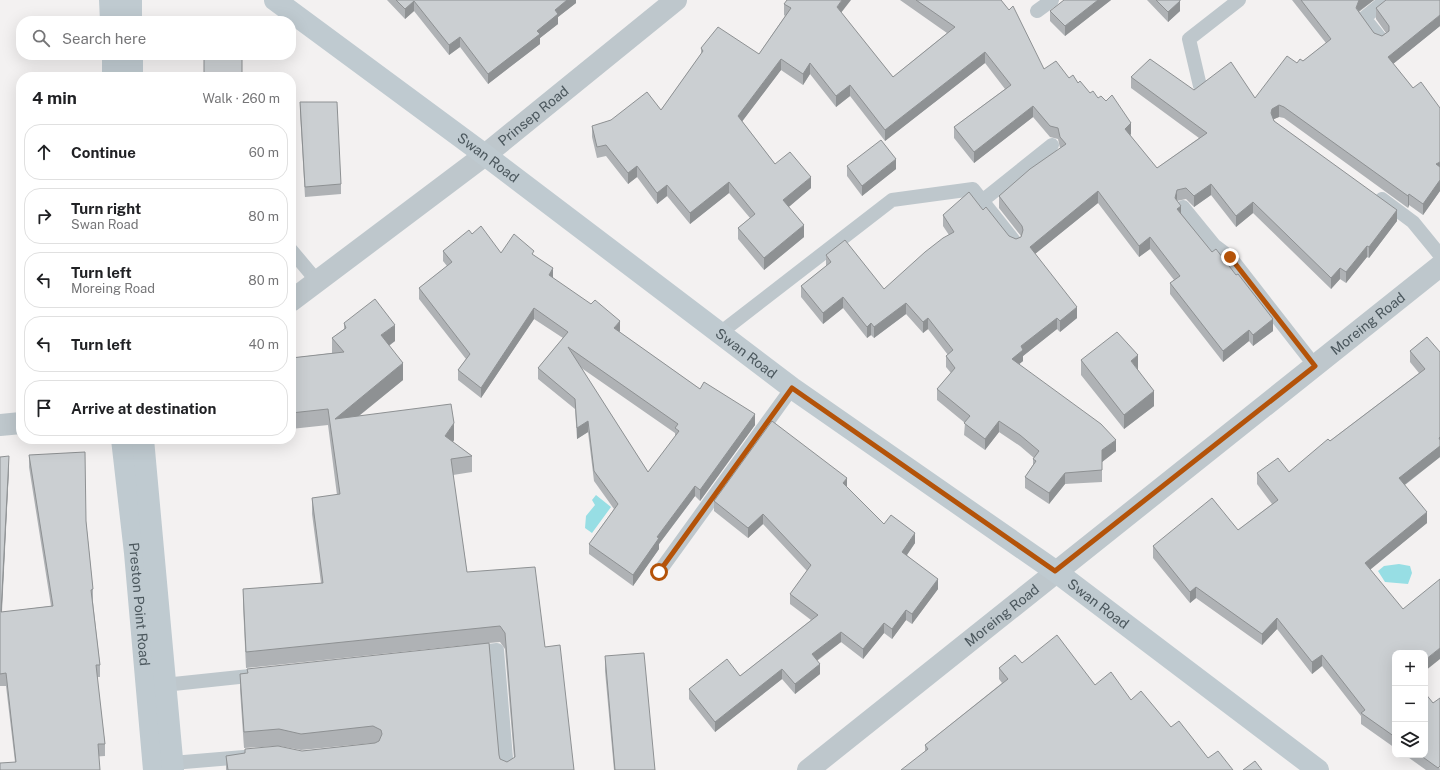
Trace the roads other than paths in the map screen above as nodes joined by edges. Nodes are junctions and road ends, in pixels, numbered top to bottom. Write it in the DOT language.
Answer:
graph roads {
  1 [pos="110,0"];
  2 [pos="131,0"];
  3 [pos="275,0"];
  4 [pos="676,0"];
  5 [pos="1052,0"];
  6 [pos="1239,0"];
  7 [pos="1386,0"];
  8 [pos="1037,11"];
  9 [pos="111,16"];
  10 [pos="131,16"];
  11 [pos="1381,39"];
  12 [pos="113,60"];
  13 [pos="132,60"];
  14 [pos="113,72"];
  15 [pos="132,72"];
  16 [pos="1200,86"];
  17 [pos="1052,146"];
  18 [pos="485,155"];
  19 [pos="1368,189"];
  20 [pos="982,201"];
  21 [pos="1183,207"];
  22 [pos="1014,242"];
  23 [pos="1440,255"];
  24 [pos="296,256"];
  25 [pos="1440,266"];
  26 [pos="317,281"];
  27 [pos="296,297"];
  28 [pos="720,333"];
  29 [pos="1315,366"];
  30 [pos="792,388"];
  31 [pos="16,424"];
  32 [pos="0,425"];
  33 [pos="123,444"];
  34 [pos="143,444"];
  35 [pos="1055,571"];
  36 [pos="659,572"];
  37 [pos="458,654"];
  38 [pos="272,674"];
  39 [pos="164,685"];
  40 [pos="256,756"];
  41 [pos="166,768"];
  42 [pos="507,770"];
  43 [pos="808,770"];
  44 [pos="1318,770"];
  1 -- 9 [label="street"];
  2 -- 10 [label="street"];
  3 -- 18 [label="street, Swan Road"];
  4 -- 18 [label="street, Prinsep Road"];
  5 -- 8 [label="lane"];
  6 -- 16 [label="lane"];
  7 -- 11 [label="lane"];
  12 -- 14 [label="street"];
  13 -- 15 [label="street"];
  17 -- 20 [label="lane"];
  18 -- 26 [label="street, Prinsep Road"];
  18 -- 28 [label="street, Swan Road"];
  19 -- 23 [label="lane"];
  20 -- 22 [label="lane"];
  20 -- 28 [label="lane"];
  21 -- 29 [label="lane"];
  24 -- 26 [label="lane"];
  25 -- 29 [label="street, Moreing Road"];
  26 -- 27 [label="street, Prinsep Road"];
  28 -- 30 [label="street, Swan Road"];
  29 -- 35 [label="street, Moreing Road"];
  30 -- 35 [label="street, Swan Road"];
  30 -- 36 [label="lane"];
  31 -- 32 [label="street"];
  33 -- 41 [label="street, Preston Point Road"];
  34 -- 39 [label="street, Preston Point Road"];
  35 -- 43 [label="street, Moreing Road"];
  35 -- 44 [label="street, Swan Road"];
  37 -- 42 [label="lane"];
  38 -- 39 [label="lane"];
  39 -- 41 [label="street, Preston Point Road"];
  40 -- 41 [label="lane"];
}
